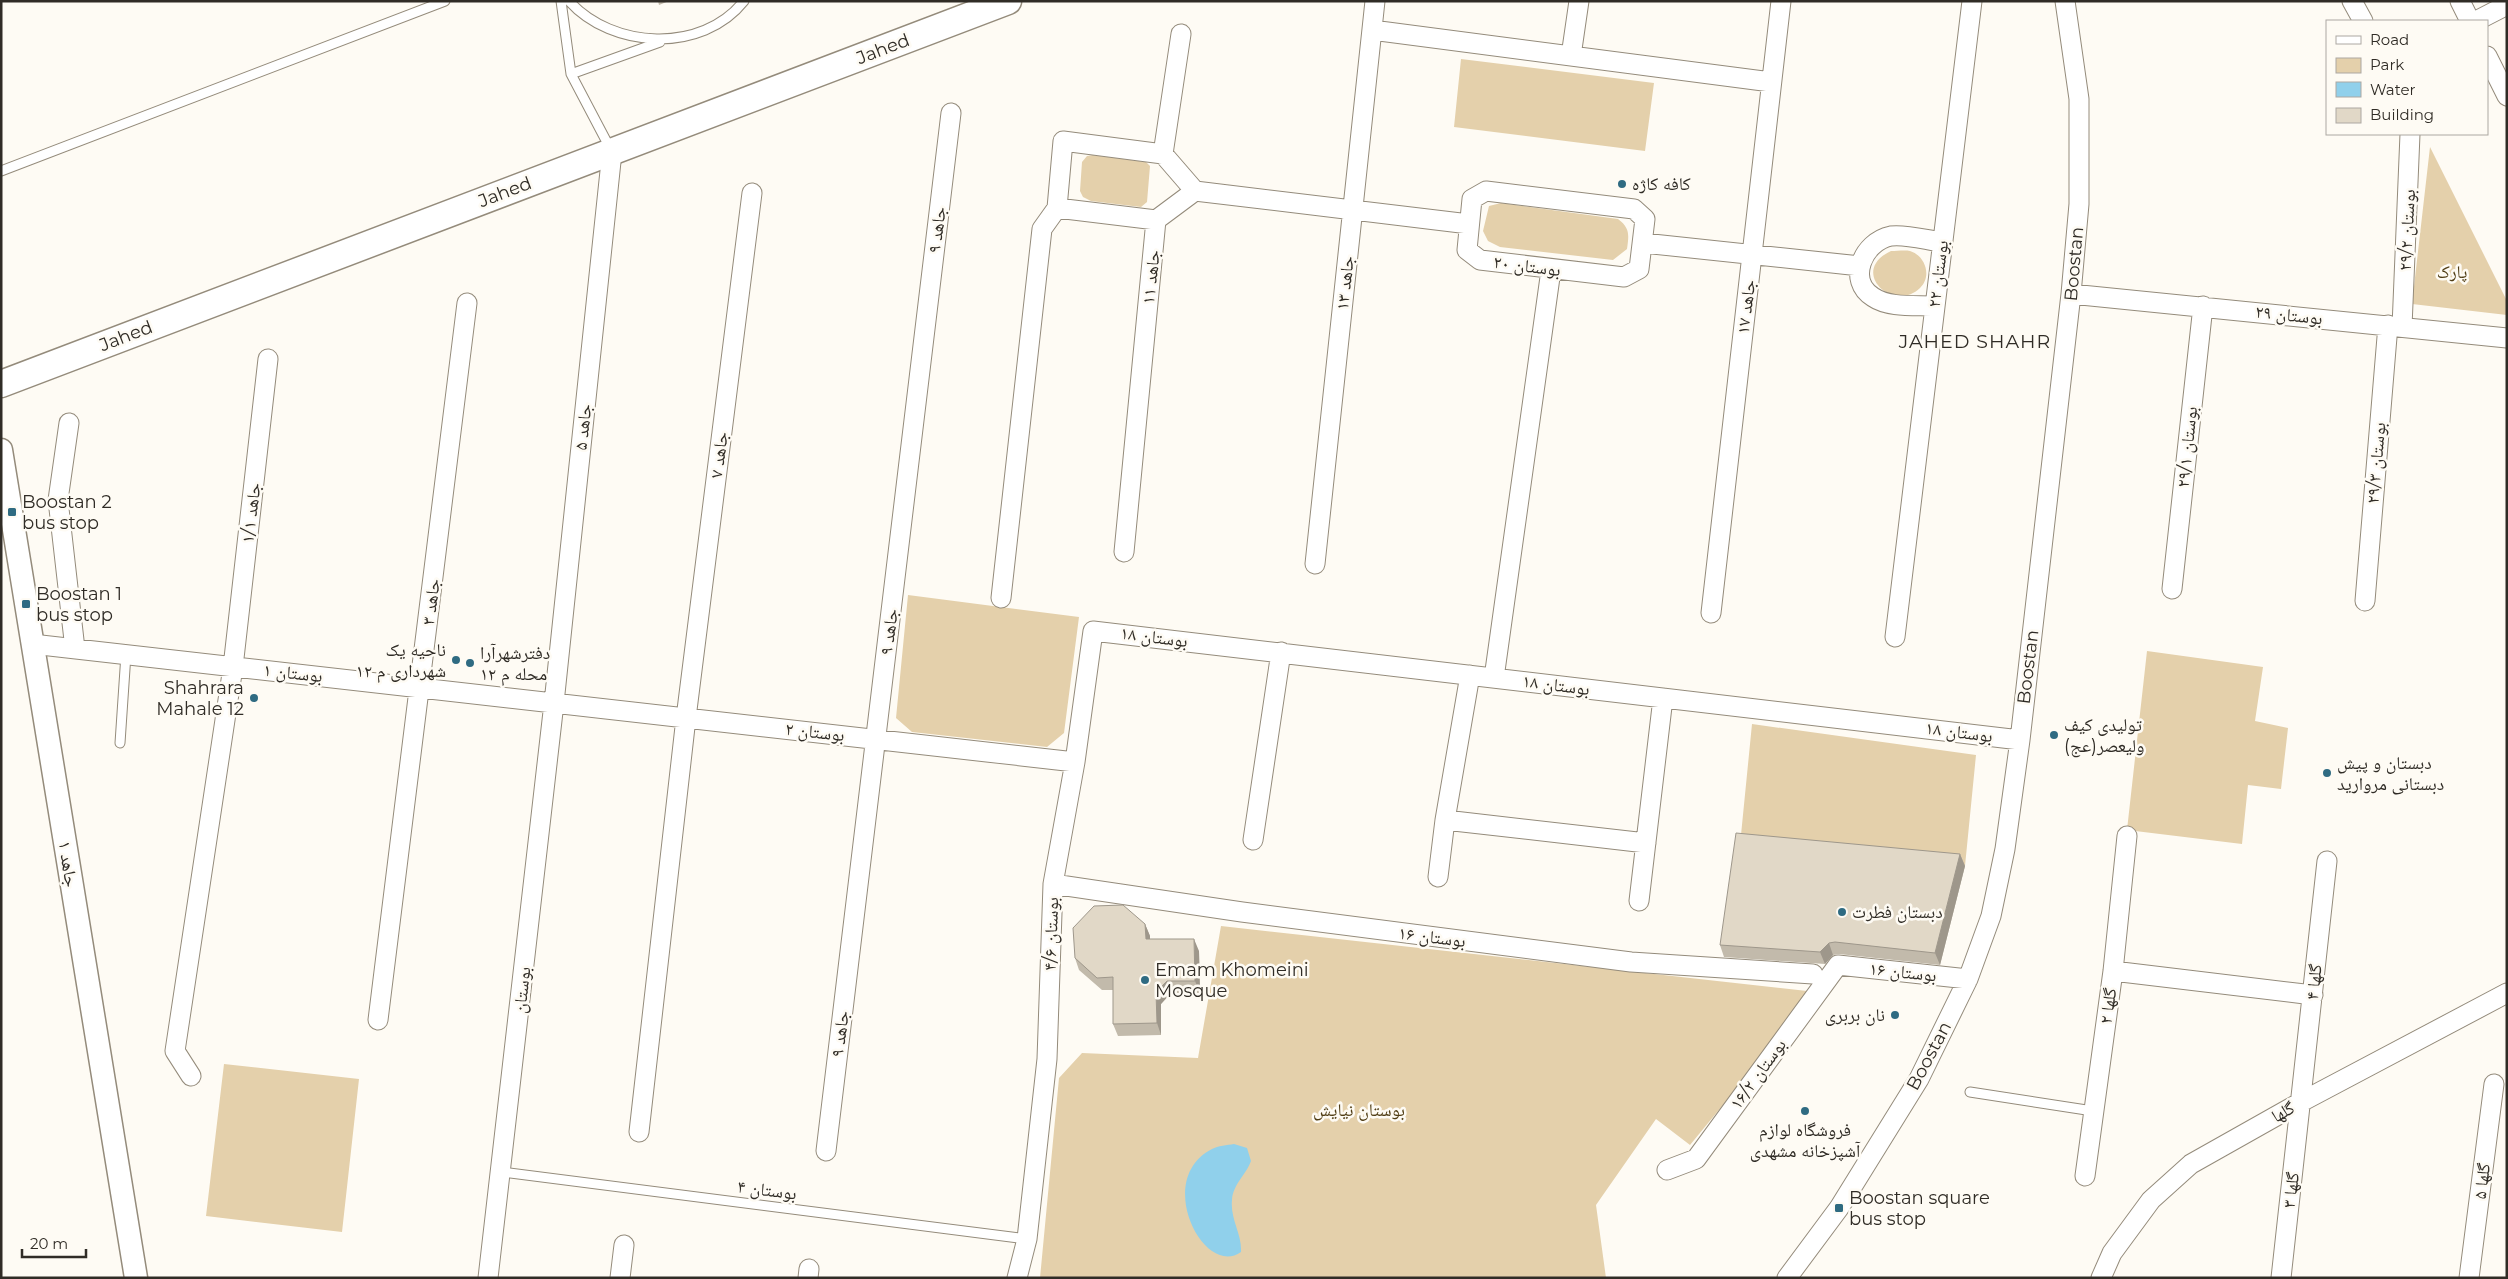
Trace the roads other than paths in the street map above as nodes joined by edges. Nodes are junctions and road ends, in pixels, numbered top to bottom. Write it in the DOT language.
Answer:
graph roads {
  1 [pos="445,1"];
  2 [pos="561,1"];
  3 [pos="569,1"];
  4 [pos="744,1"];
  5 [pos="1008,1"];
  6 [pos="1375,1"];
  7 [pos="1579,1"];
  8 [pos="1781,1"];
  9 [pos="1972,1"];
  10 [pos="2065,1"];
  11 [pos="2352,1"];
  12 [pos="2460,1"];
  13 [pos="2507,5"];
  14 [pos="2362,20"];
  15 [pos="2470,20"];
  16 [pos="2478,20"];
  17 [pos="1372,30"];
  18 [pos="1181,34"];
  19 [pos="666,39"];
  20 [pos="1571,56"];
  21 [pos="2488,58"];
  22 [pos="571,74"];
  23 [pos="1771,82"];
  24 [pos="2507,96"];
  25 [pos="951,113"];
  26 [pos="2410,135"];
  27 [pos="612,152"];
  28 [pos="1163,154"];
  29 [pos="1,171"];
  30 [pos="1195,191"];
  31 [pos="752,192"];
  32 [pos="1057,208"];
  33 [pos="1353,210"];
  34 [pos="1156,220"];
  35 [pos="1470,224"];
  36 [pos="1942,242"];
  37 [pos="1643,244"];
  38 [pos="1752,255"];
  39 [pos="1860,266"];
  40 [pos="1551,270"];
  41 [pos="2071,294"];
  42 [pos="467,303"];
  43 [pos="1934,306"];
  44 [pos="2202,306"];
  45 [pos="2395,326"];
  46 [pos="2507,338"];
  47 [pos="268,359"];
  48 [pos="1,384"];
  49 [pos="69,422"];
  50 [pos="1,450"];
  51 [pos="1124,552"];
  52 [pos="1315,564"];
  53 [pos="2172,588"];
  54 [pos="1001,598"];
  55 [pos="2365,601"];
  56 [pos="1711,613"];
  57 [pos="1093,630"];
  58 [pos="1895,637"];
  59 [pos="32,644"];
  60 [pos="75,649"];
  61 [pos="1281,652"];
  62 [pos="126,654"];
  63 [pos="233,667"];
  64 [pos="1470,675"];
  65 [pos="1494,678"];
  66 [pos="420,688"];
  67 [pos="1663,698"];
  68 [pos="554,703"];
  69 [pos="686,718"];
  70 [pos="876,739"];
  71 [pos="2020,740"];
  72 [pos="120,743"];
  73 [pos="1075,762"];
  74 [pos="1445,820"];
  75 [pos="2128,836"];
  76 [pos="1253,840"];
  77 [pos="1646,843"];
  78 [pos="2327,861"];
  79 [pos="1438,878"];
  80 [pos="1053,884"];
  81 [pos="1639,901"];
  82 [pos="1838,965"];
  83 [pos="2113,971"];
  84 [pos="1813,974"];
  85 [pos="1968,979"];
  86 [pos="2507,993"];
  87 [pos="2313,995"];
  88 [pos="378,1020"];
  89 [pos="191,1076"];
  90 [pos="2494,1084"];
  91 [pos="1970,1092"];
  92 [pos="2301,1102"];
  93 [pos="2093,1111"];
  94 [pos="639,1132"];
  95 [pos="826,1151"];
  96 [pos="1667,1170"];
  97 [pos="502,1172"];
  98 [pos="2085,1176"];
  99 [pos="1028,1239"];
  100 [pos="624,1245"];
  101 [pos="136,1278"];
  102 [pos="488,1278"];
  103 [pos="620,1278"];
  104 [pos="1017,1278"];
  105 [pos="1787,1278"];
  106 [pos="2101,1278"];
  107 [pos="2280,1278"];
  108 [pos="2470,1278"];
  1 -- 29 [label="lane"];
  2 -- 22 [label="lane"];
  3 -- 19 [label="lane"];
  4 -- 19 [label="lane"];
  5 -- 27 [label="main road, Jahed"];
  6 -- 17 [label="street, جاهد ۱۳"];
  7 -- 20 [label="street"];
  8 -- 23 [label="street, جاهد ۱۷"];
  9 -- 36 [label="street, بوستان ۲۲"];
  10 -- 41 [label="street, Boostan"];
  11 -- 14 [label="street"];
  12 -- 15 [label="street"];
  13 -- 16 [label="street"];
  17 -- 20 [label="street"];
  17 -- 33 [label="street, جاهد ۱۳"];
  18 -- 28 [label="street"];
  19 -- 22 [label="lane"];
  20 -- 23 [label="street"];
  21 -- 24 [label="street"];
  22 -- 27 [label="lane"];
  23 -- 38 [label="street, جاهد ۱۷"];
  25 -- 70 [label="street, جاهد ۹"];
  26 -- 45 [label="street, بوستان ۲۹/۲"];
  27 -- 48 [label="main road, Jahed"];
  27 -- 68 [label="street, جاهد ۵"];
  28 -- 30 [label="street"];
  28 -- 32 [label="street"];
  30 -- 33 [label="street"];
  30 -- 34 [label="street"];
  31 -- 69 [label="street, جاهد ۷"];
  32 -- 34 [label="street"];
  32 -- 54 [label="street"];
  33 -- 35 [label="street"];
  33 -- 52 [label="street, جاهد ۱۳"];
  34 -- 51 [label="street, جاهد ۱۱"];
  35 -- 37 [label="street, بوستان ۲۰"];
  35 -- 40 [label="street, بوستان ۲۰"];
  36 -- 39 [label="street"];
  36 -- 43 [label="street, بوستان ۲۲"];
  37 -- 38 [label="street"];
  37 -- 40 [label="street, بوستان ۲۰"];
  38 -- 39 [label="street"];
  38 -- 56 [label="street, جاهد ۱۷"];
  39 -- 43 [label="street"];
  40 -- 65 [label="street"];
  41 -- 44 [label="street, بوستان ۲۹"];
  41 -- 71 [label="street, Boostan"];
  42 -- 66 [label="street, جاهد ۳"];
  43 -- 58 [label="street, بوستان ۲۲"];
  44 -- 45 [label="street, بوستان ۲۹"];
  44 -- 53 [label="street, بوستان ۲۹/۱"];
  45 -- 46 [label="street, بوستان ۲۹"];
  45 -- 55 [label="street, بوستان ۲۹/۳"];
  47 -- 63 [label="street, جاهد ۱/۱"];
  49 -- 60 [label="street"];
  50 -- 59 [label="street, جاهد ۱"];
  57 -- 61 [label="street, بوستان ۱۸"];
  57 -- 73 [label="street, بوستان ۴/۶"];
  59 -- 60 [label="street, بوستان ۱"];
  59 -- 101 [label="street, جاهد ۱"];
  60 -- 62 [label="street, بوستان ۱"];
  61 -- 64 [label="street, بوستان ۱۸"];
  61 -- 76 [label="street"];
  62 -- 63 [label="street, بوستان ۱"];
  62 -- 72 [label="lane"];
  63 -- 66 [label="street, بوستان ۱"];
  63 -- 89 [label="street, جاهد ۱/۱"];
  64 -- 65 [label="street, بوستان ۱۸"];
  64 -- 74 [label="street"];
  65 -- 67 [label="street, بوستان ۱۸"];
  66 -- 68 [label="street, بوستان ۱"];
  66 -- 88 [label="street, جاهد ۳"];
  67 -- 71 [label="street, بوستان ۱۸"];
  67 -- 77 [label="street"];
  68 -- 69 [label="street, بوستان ۲"];
  68 -- 97 [label="street, بوستان"];
  69 -- 70 [label="street, بوستان ۲"];
  69 -- 94 [label="street, جاهد ۷"];
  70 -- 73 [label="street, بوستان ۲"];
  70 -- 95 [label="street, جاهد ۹"];
  71 -- 85 [label="street, Boostan"];
  73 -- 80 [label="street, بوستان ۴/۶"];
  74 -- 77 [label="street"];
  74 -- 79 [label="street"];
  75 -- 83 [label="street, گلها ۲"];
  77 -- 81 [label="street"];
  78 -- 87 [label="street, گلها ۴"];
  80 -- 84 [label="street, بوستان ۱۶"];
  80 -- 99 [label="street, بوستان ۴/۶"];
  82 -- 85 [label="street, بوستان ۱۶"];
  82 -- 96 [label="street, بوستان ۱۶/۲"];
  83 -- 87 [label="street"];
  83 -- 93 [label="street, گلها ۲"];
  85 -- 105 [label="street, Boostan"];
  86 -- 92 [label="street, گلها"];
  87 -- 92 [label="street, گلها ۴"];
  90 -- 108 [label="street, گلها ۵"];
  91 -- 93 [label="lane"];
  92 -- 106 [label="street, گلها"];
  92 -- 107 [label="street, گلها ۳"];
  93 -- 98 [label="street, گلها ۲"];
  97 -- 99 [label="lane, بوستان ۴"];
  97 -- 102 [label="street, بوستان"];
  99 -- 104 [label="street, بوستان ۴/۶"];
  100 -- 103 [label="street"];
}
